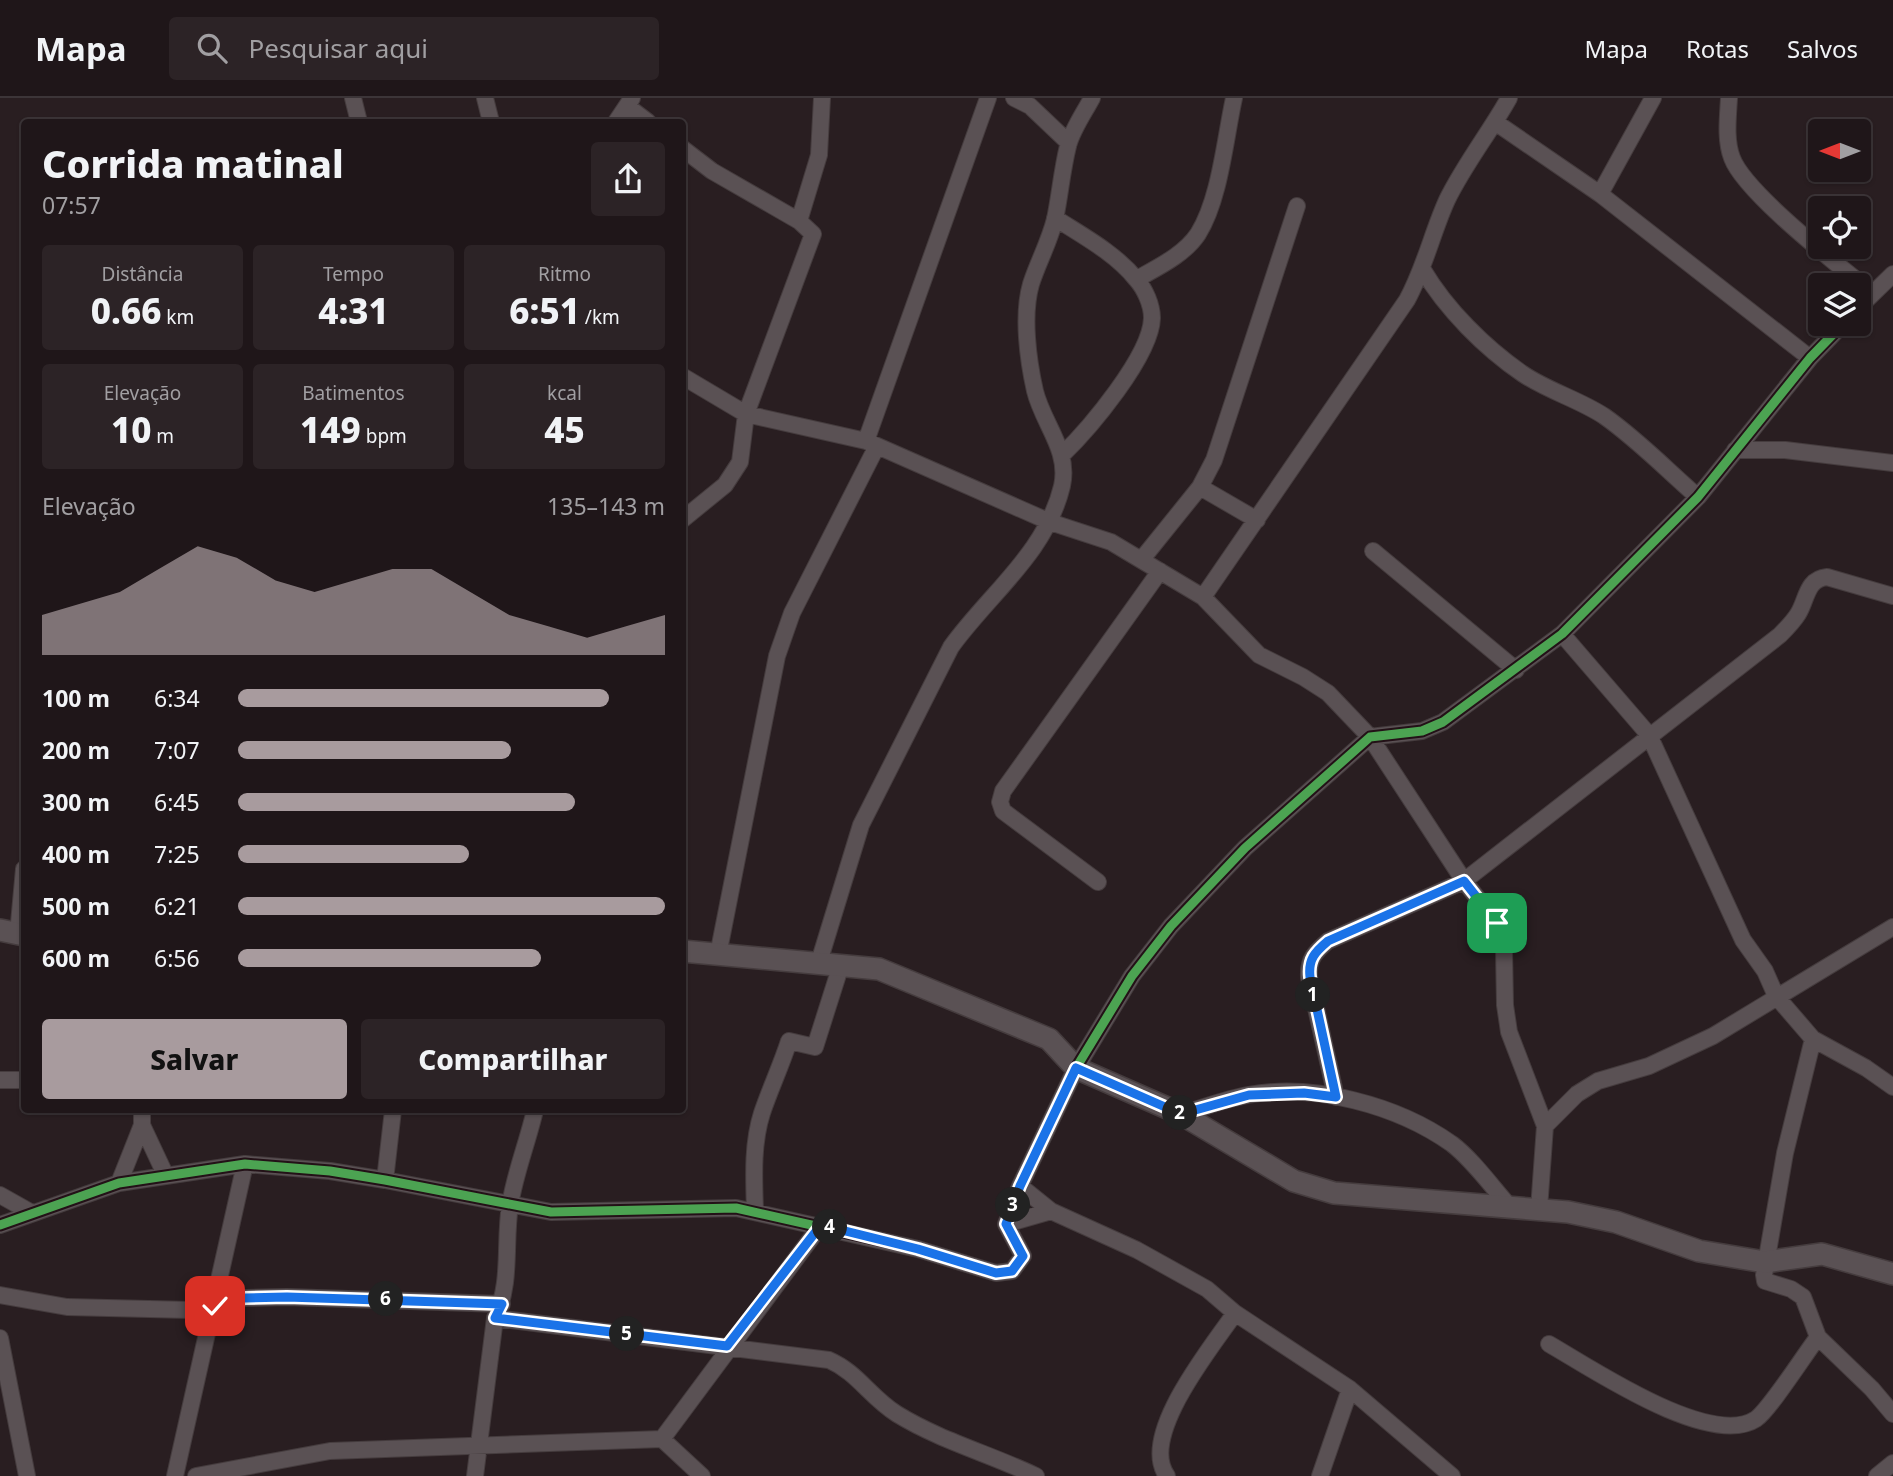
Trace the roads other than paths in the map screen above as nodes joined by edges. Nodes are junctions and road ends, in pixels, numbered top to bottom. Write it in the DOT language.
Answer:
graph roads {
  1 [pos="353,98"];
  2 [pos="485,98"];
  3 [pos="822,98"];
  4 [pos="988,98"];
  5 [pos="1014,98"];
  6 [pos="1092,98"];
  7 [pos="1234,98"];
  8 [pos="1509,98"];
  9 [pos="1653,98"];
  10 [pos="1729,98"];
  11 [pos="630,102"];
  12 [pos="358,119"];
  13 [pos="490,119"];
  14 [pos="618,119"];
  15 [pos="645,119"];
  16 [pos="1495,122"];
  17 [pos="1069,143"];
  18 [pos="686,151"];
  19 [pos="1600,194"];
  20 [pos="1297,206"];
  21 [pos="1055,218"];
  22 [pos="799,221"];
  23 [pos="1423,270"];
  24 [pos="1893,274"];
  25 [pos="1137,279"];
  26 [pos="1872,293"];
  27 [pos="1440,298"];
  28 [pos="1407,300"];
  29 [pos="1831,336"];
  30 [pos="1810,358"];
  31 [pos="686,378"];
  32 [pos="746,414"];
  33 [pos="872,444"];
  34 [pos="1735,450"];
  35 [pos="1062,455"];
  36 [pos="1893,463"];
  37 [pos="1200,487"];
  38 [pos="1698,497"];
  39 [pos="686,517"];
  40 [pos="1256,520"];
  41 [pos="1051,522"];
  42 [pos="1373,551"];
  43 [pos="1142,559"];
  44 [pos="1160,571"];
  45 [pos="1893,596"];
  46 [pos="1203,597"];
  47 [pos="1562,634"];
  48 [pos="1516,670"];
  49 [pos="1649,735"];
  50 [pos="1370,737"];
  51 [pos="1464,881"];
  52 [pos="1098,882"];
  53 [pos="21,888"];
  54 [pos="1893,927"];
  55 [pos="14,933"];
  56 [pos="686,951"];
  57 [pos="718,955"];
  58 [pos="819,962"];
  59 [pos="841,965"];
  60 [pos="1776,996"];
  61 [pos="1813,1039"];
  62 [pos="1076,1068"];
  63 [pos="0,1080"];
  64 [pos="21,1080"];
  65 [pos="1893,1087"];
  66 [pos="1336,1097"];
  67 [pos="393,1113"];
  68 [pos="534,1113"];
  69 [pos="1181,1114"];
  70 [pos="142,1117"];
  71 [pos="1545,1126"];
  72 [pos="245,1164"];
  73 [pos="164,1174"];
  74 [pos="386,1180"];
  75 [pos="119,1183"];
  76 [pos="1020,1186"];
  77 [pos="0,1195"];
  78 [pos="510,1205"];
  79 [pos="1510,1207"];
  80 [pos="1539,1209"];
  81 [pos="755,1211"];
  82 [pos="1051,1211"];
  83 [pos="32,1213"];
  84 [pos="0,1224"];
  85 [pos="1006,1224"];
  86 [pos="821,1225"];
  87 [pos="1765,1262"];
  88 [pos="1893,1274"];
  89 [pos="0,1295"];
  90 [pos="215,1306"];
  91 [pos="498,1311"];
  92 [pos="1235,1313"];
  93 [pos="1818,1337"];
  94 [pos="0,1338"];
  95 [pos="1549,1344"];
  96 [pos="727,1346"];
  97 [pos="1350,1389"];
  98 [pos="1893,1414"];
  99 [pos="662,1439"];
  100 [pos="478,1444"];
  101 [pos="1893,1463"];
  102 [pos="27,1476"];
  103 [pos="175,1476"];
  104 [pos="196,1476"];
  105 [pos="475,1476"];
  106 [pos="702,1476"];
  107 [pos="1037,1476"];
  108 [pos="1167,1476"];
  109 [pos="1320,1476"];
  110 [pos="1452,1476"];
  111 [pos="1877,1476"];
  1 -- 12 [label="street"];
  2 -- 13 [label="street"];
  3 -- 22 [label="street"];
  4 -- 33 [label="street"];
  5 -- 17 [label="street"];
  6 -- 17 [label="street"];
  7 -- 25 [label="street"];
  8 -- 16 [label="street"];
  9 -- 19 [label="street"];
  10 -- 26 [label="street"];
  11 -- 14 [label="street"];
  11 -- 15 [label="street"];
  16 -- 19 [label="street"];
  16 -- 23 [label="street"];
  17 -- 21 [label="street"];
  18 -- 22 [label="street"];
  19 -- 30 [label="street"];
  20 -- 37 [label="street"];
  21 -- 25 [label="street"];
  21 -- 35 [label="street"];
  22 -- 32 [label="street"];
  23 -- 27 [label="street"];
  23 -- 28 [label="street"];
  24 -- 26 [label="street"];
  25 -- 35 [label="street"];
  27 -- 28 [label="street"];
  27 -- 38 [label="street"];
  28 -- 40 [label="street"];
  29 -- 30 [label="street"];
  30 -- 34 [label="street"];
  31 -- 32 [label="street"];
  32 -- 33 [label="street"];
  32 -- 39 [label="street"];
  33 -- 41 [label="street"];
  33 -- 57 [label="street"];
  34 -- 36 [label="street"];
  34 -- 38 [label="street"];
  35 -- 41 [label="street"];
  37 -- 40 [label="street"];
  37 -- 43 [label="street"];
  38 -- 47 [label="street"];
  40 -- 46 [label="street"];
  41 -- 43 [label="street"];
  41 -- 58 [label="street"];
  42 -- 48 [label="street"];
  43 -- 44 [label="street"];
  44 -- 46 [label="street"];
  44 -- 52 [label="street"];
  45 -- 49 [label="street"];
  46 -- 50 [label="street"];
  47 -- 48 [label="street"];
  47 -- 49 [label="street"];
  48 -- 50 [label="street"];
  49 -- 51 [label="street"];
  49 -- 60 [label="street"];
  50 -- 51 [label="street"];
  50 -- 62 [label="street"];
  51 -- 66 [label="street"];
  51 -- 71 [label="street"];
  53 -- 55 [label="street"];
  54 -- 60 [label="street"];
  56 -- 57 [label="street"];
  57 -- 58 [label="street"];
  58 -- 59 [label="street"];
  59 -- 62 [label="street"];
  59 -- 81 [label="street"];
  60 -- 61 [label="street"];
  60 -- 71 [label="street"];
  61 -- 65 [label="street"];
  61 -- 87 [label="street"];
  62 -- 69 [label="street"];
  62 -- 76 [label="street"];
  63 -- 64 [label="street"];
  66 -- 69 [label="street"];
  66 -- 79 [label="street"];
  67 -- 74 [label="street"];
  68 -- 78 [label="street"];
  69 -- 79 [label="street"];
  70 -- 73 [label="street"];
  70 -- 75 [label="street"];
  71 -- 80 [label="street"];
  72 -- 73 [label="street"];
  72 -- 74 [label="street"];
  72 -- 90 [label="street"];
  73 -- 75 [label="street"];
  74 -- 78 [label="street"];
  75 -- 83 [label="street"];
  76 -- 82 [label="street"];
  76 -- 85 [label="street"];
  77 -- 83 [label="street"];
  78 -- 81 [label="street"];
  78 -- 91 [label="street"];
  79 -- 80 [label="street"];
  80 -- 87 [label="street"];
  81 -- 86 [label="street"];
  82 -- 85 [label="street"];
  82 -- 92 [label="street"];
  83 -- 84 [label="street"];
  85 -- 86 [label="street"];
  86 -- 96 [label="street"];
  87 -- 88 [label="street"];
  87 -- 93 [label="street"];
  89 -- 90 [label="street"];
  90 -- 91 [label="street"];
  90 -- 103 [label="street"];
  91 -- 96 [label="street"];
  91 -- 100 [label="street"];
  92 -- 97 [label="street"];
  92 -- 108 [label="street"];
  93 -- 95 [label="street"];
  93 -- 98 [label="street"];
  94 -- 102 [label="street"];
  96 -- 99 [label="street"];
  96 -- 107 [label="street"];
  97 -- 109 [label="street"];
  97 -- 110 [label="street"];
  99 -- 100 [label="street"];
  99 -- 106 [label="street"];
  100 -- 104 [label="street"];
  100 -- 105 [label="street"];
  101 -- 111 [label="street"];
}
